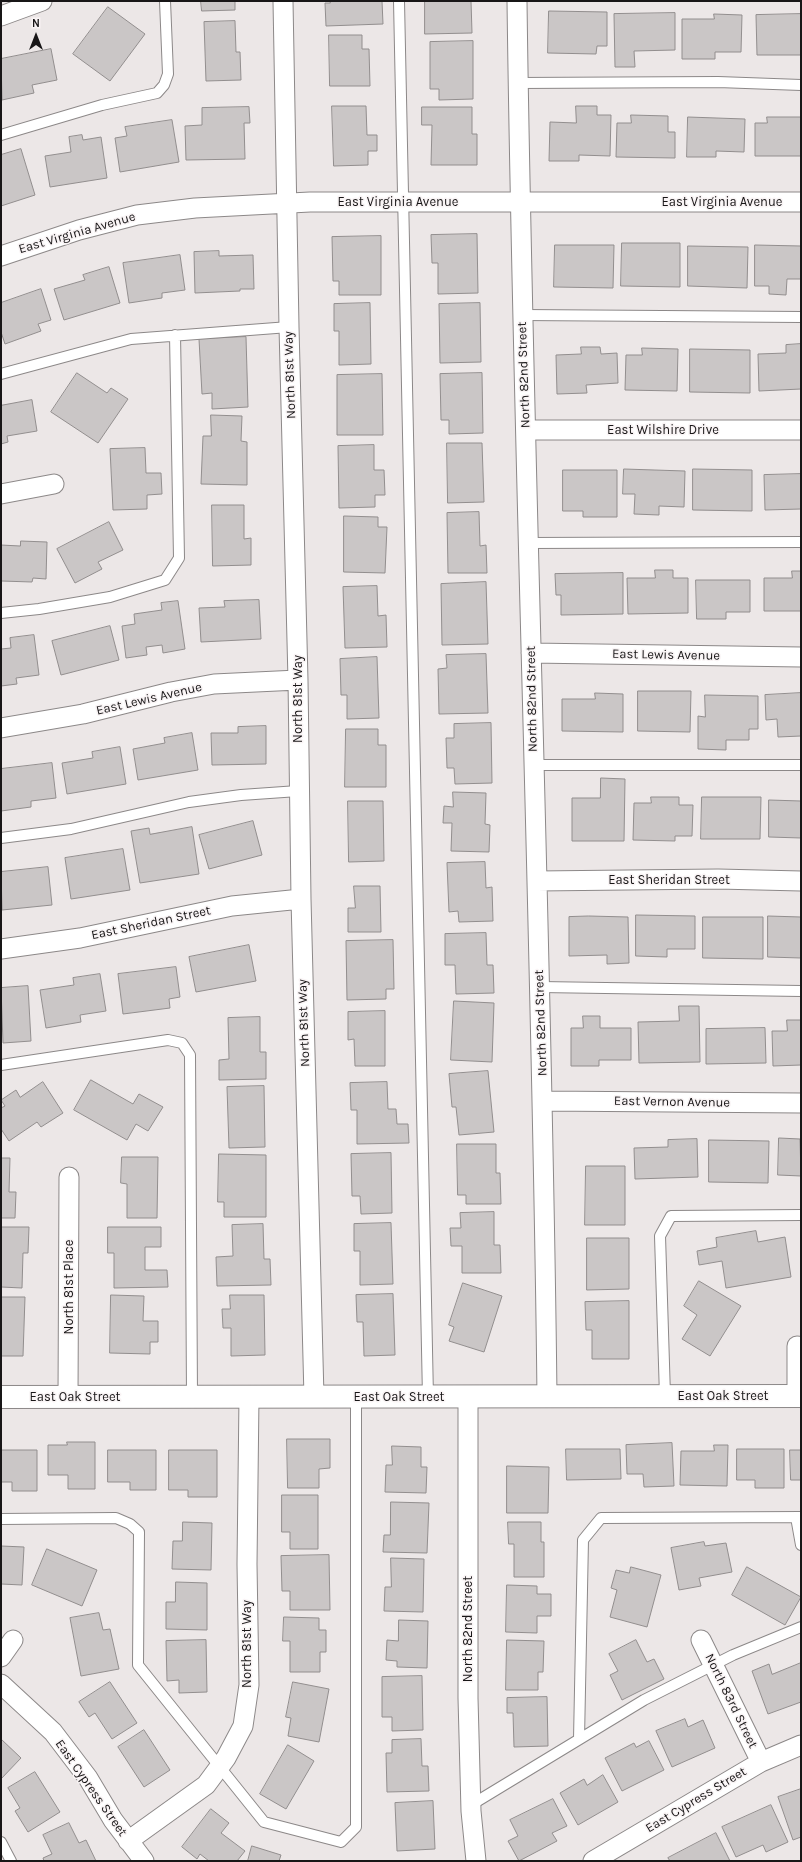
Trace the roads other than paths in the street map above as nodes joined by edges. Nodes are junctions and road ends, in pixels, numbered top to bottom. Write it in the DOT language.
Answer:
graph roads {
  1 [pos="42,1"];
  2 [pos="165,1"];
  3 [pos="283,1"];
  4 [pos="399,1"];
  5 [pos="517,1"];
  6 [pos="1,16"];
  7 [pos="518,83"];
  8 [pos="801,85"];
  9 [pos="1,135"];
  10 [pos="519,201"];
  11 [pos="286,202"];
  12 [pos="404,202"];
  13 [pos="801,202"];
  14 [pos="1,256"];
  15 [pos="523,315"];
  16 [pos="801,317"];
  17 [pos="289,327"];
  18 [pos="175,335"];
  19 [pos="1,374"];
  20 [pos="526,430"];
  21 [pos="801,430"];
  22 [pos="54,484"];
  23 [pos="1,494"];
  24 [pos="801,542"];
  25 [pos="528,543"];
  26 [pos="1,613"];
  27 [pos="531,654"];
  28 [pos="801,656"];
  29 [pos="298,680"];
  30 [pos="1,728"];
  31 [pos="533,765"];
  32 [pos="801,765"];
  33 [pos="298,791"];
  34 [pos="1,838"];
  35 [pos="536,881"];
  36 [pos="801,881"];
  37 [pos="301,899"];
  38 [pos="1,948"];
  39 [pos="540,987"];
  40 [pos="801,991"];
  41 [pos="1,1065"];
  42 [pos="543,1101"];
  43 [pos="801,1103"];
  44 [pos="69,1178"];
  45 [pos="801,1215"];
  46 [pos="797,1346"];
  47 [pos="665,1396"];
  48 [pos="799,1396"];
  49 [pos="1,1397"];
  50 [pos="68,1397"];
  51 [pos="192,1397"];
  52 [pos="250,1397"];
  53 [pos="314,1397"];
  54 [pos="356,1397"];
  55 [pos="428,1397"];
  56 [pos="468,1397"];
  57 [pos="547,1397"];
  58 [pos="798,1517"];
  59 [pos="1,1519"];
  60 [pos="801,1546"];
  61 [pos="801,1627"];
  62 [pos="13,1640"];
  63 [pos="701,1640"];
  64 [pos="1,1657"];
  65 [pos="713,1665"];
  66 [pos="1,1684"];
  67 [pos="579,1739"];
  68 [pos="801,1746"];
  69 [pos="761,1762"];
  70 [pos="220,1766"];
  71 [pos="471,1805"];
  72 [pos="128,1841"];
  73 [pos="1,1842"];
  74 [pos="11,1861"];
  75 [pos="144,1861"];
  76 [pos="476,1861"];
  77 [pos="593,1861"];
  1 -- 6 [label="street"];
  2 -- 9 [label="lane"];
  3 -- 11 [label="street, North 81st Way"];
  4 -- 12 [label="lane"];
  5 -- 7 [label="street, North 82nd Street"];
  7 -- 8 [label="lane"];
  7 -- 10 [label="street, North 82nd Street"];
  10 -- 12 [label="street, East Virginia Avenue"];
  10 -- 13 [label="street, East Virginia Avenue"];
  10 -- 15 [label="street, North 82nd Street"];
  11 -- 12 [label="street, East Virginia Avenue"];
  11 -- 14 [label="street, East Virginia Avenue"];
  11 -- 17 [label="street, North 81st Way"];
  12 -- 55 [label="lane"];
  15 -- 16 [label="lane"];
  15 -- 20 [label="street, North 82nd Street"];
  17 -- 18 [label="lane"];
  17 -- 29 [label="street, North 81st Way"];
  18 -- 19 [label="lane"];
  18 -- 26 [label="lane"];
  20 -- 21 [label="street, East Wilshire Drive"];
  20 -- 25 [label="street, North 82nd Street"];
  22 -- 23 [label="street"];
  24 -- 25 [label="lane"];
  25 -- 27 [label="street, North 82nd Street"];
  27 -- 28 [label="street, East Lewis Avenue"];
  27 -- 31 [label="street, North 82nd Street"];
  29 -- 30 [label="street, East Lewis Avenue"];
  29 -- 33 [label="street, North 81st Way"];
  31 -- 32 [label="lane"];
  31 -- 35 [label="street, North 82nd Street"];
  33 -- 34 [label="lane"];
  33 -- 37 [label="street, North 81st Way"];
  35 -- 36 [label="street, East Sheridan Street"];
  35 -- 39 [label="street, North 82nd Street"];
  37 -- 38 [label="street, East Sheridan Street"];
  37 -- 53 [label="street, North 81st Way"];
  39 -- 40 [label="lane"];
  39 -- 42 [label="street, North 82nd Street"];
  41 -- 51 [label="lane"];
  42 -- 43 [label="street, East Vernon Avenue"];
  42 -- 57 [label="street, North 82nd Street"];
  44 -- 50 [label="street, North 81st Place"];
  45 -- 47 [label="lane"];
  46 -- 48 [label="street, East Oak Street"];
  47 -- 48 [label="street, East Oak Street"];
  47 -- 57 [label="street, East Oak Street"];
  49 -- 50 [label="street, East Oak Street"];
  50 -- 51 [label="street, East Oak Street"];
  51 -- 52 [label="street, East Oak Street"];
  52 -- 53 [label="street, East Oak Street"];
  52 -- 70 [label="street, North 81st Way"];
  53 -- 54 [label="street, East Oak Street"];
  54 -- 55 [label="street, East Oak Street"];
  54 -- 70 [label="lane"];
  55 -- 56 [label="street, East Oak Street"];
  56 -- 57 [label="street, East Oak Street"];
  56 -- 71 [label="street, North 82nd Street"];
  58 -- 60 [label="lane"];
  58 -- 67 [label="lane"];
  59 -- 70 [label="lane"];
  61 -- 65 [label="lane"];
  62 -- 64 [label="street"];
  63 -- 65 [label="street, North 83rd Street"];
  65 -- 67 [label="lane"];
  65 -- 69 [label="street, North 83rd Street"];
  66 -- 72 [label="street, East Cypress Street"];
  67 -- 71 [label="lane"];
  68 -- 69 [label="street, East Cypress Street"];
  69 -- 77 [label="street, East Cypress Street"];
  70 -- 72 [label="street, North 81st Way"];
  71 -- 76 [label="street, North 82nd Street"];
  72 -- 75 [label="street, East Cypress Street"];
  73 -- 74 [label="lane"];
}
